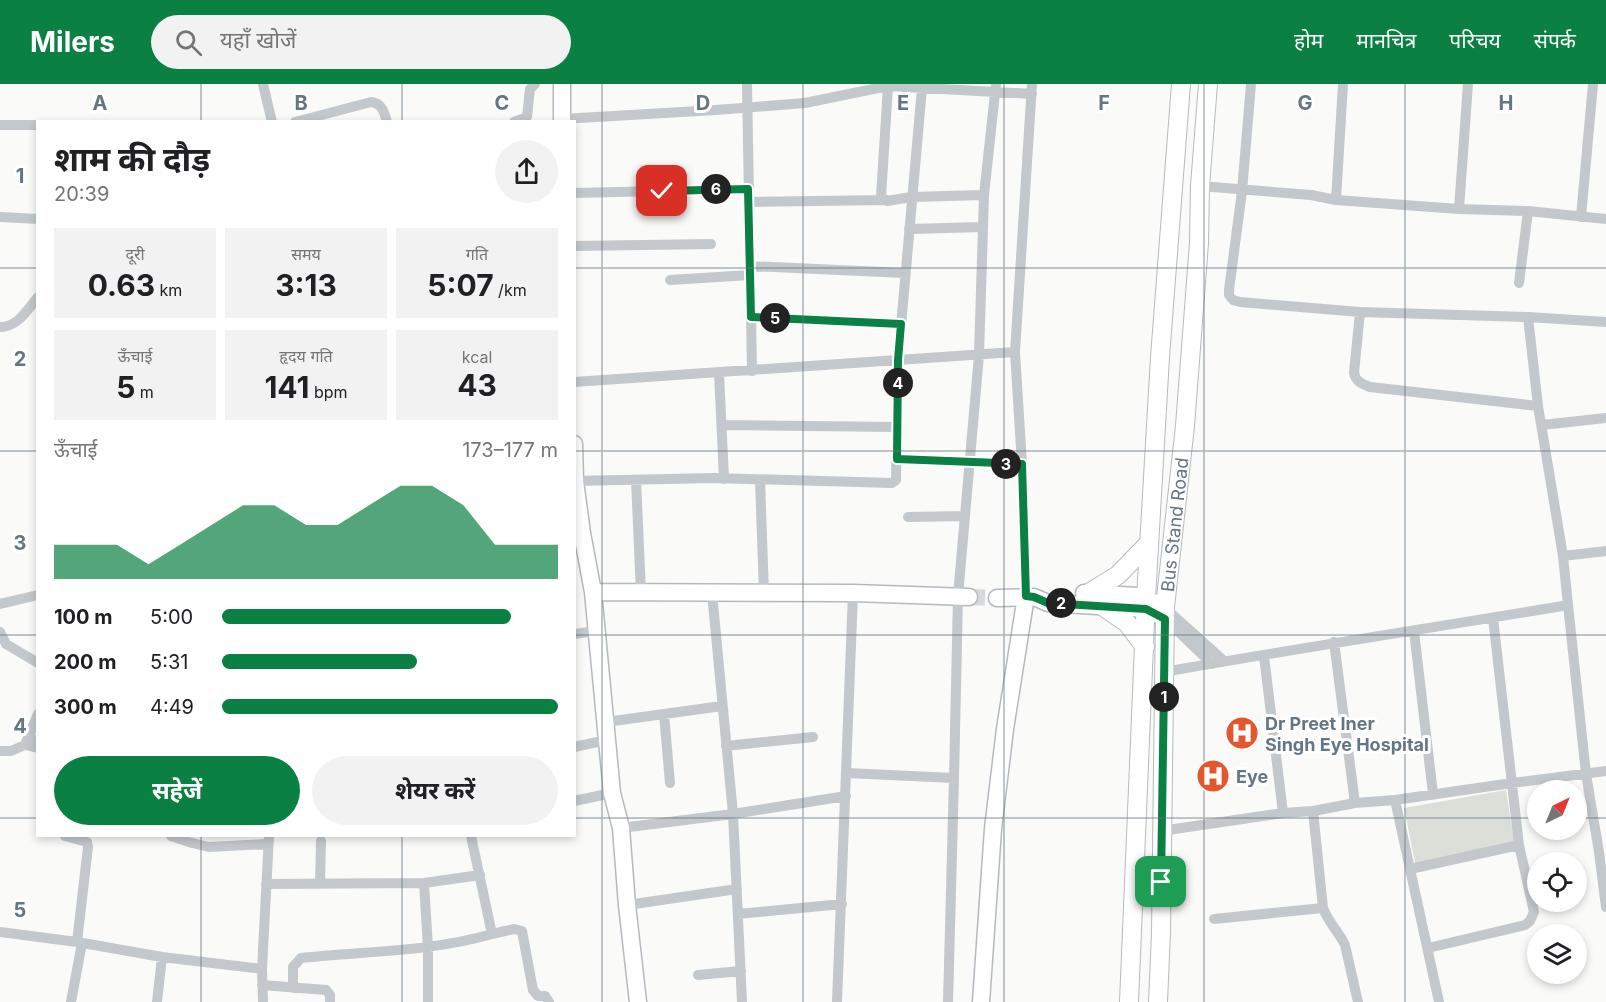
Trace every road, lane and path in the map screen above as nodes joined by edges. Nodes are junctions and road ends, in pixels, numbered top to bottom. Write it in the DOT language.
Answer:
graph roads {
  1 [pos="263,84"];
  2 [pos="535,84"];
  3 [pos="562,84"];
  4 [pos="747,84"];
  5 [pos="1181,84"];
  6 [pos="1208,84"];
  7 [pos="1251,84"];
  8 [pos="1343,84"];
  9 [pos="1468,84"];
  10 [pos="1593,84"];
  11 [pos="882,86"];
  12 [pos="922,88"];
  13 [pos="996,88"];
  14 [pos="1032,89"];
  15 [pos="749,107"];
  16 [pos="319,119"];
  17 [pos="272,120"];
  18 [pos="386,120"];
  19 [pos="519,120"];
  20 [pos="562,120"];
  21 [pos="0,125"];
  22 [pos="36,125"];
  23 [pos="1200,186"];
  24 [pos="748,189"];
  25 [pos="1242,191"];
  26 [pos="576,193"];
  27 [pos="984,195"];
  28 [pos="911,197"];
  29 [pos="884,200"];
  30 [pos="1336,200"];
  31 [pos="749,202"];
  32 [pos="1459,208"];
  33 [pos="1528,211"];
  34 [pos="0,217"];
  35 [pos="1581,217"];
  36 [pos="36,219"];
  37 [pos="1606,219"];
  38 [pos="983,227"];
  39 [pos="909,229"];
  40 [pos="711,244"];
  41 [pos="576,246"];
  42 [pos="750,270"];
  43 [pos="905,273"];
  44 [pos="670,280"];
  45 [pos="1519,283"];
  46 [pos="36,299"];
  47 [pos="1360,312"];
  48 [pos="751,317"];
  49 [pos="1528,317"];
  50 [pos="1606,322"];
  51 [pos="901,324"];
  52 [pos="0,327"];
  53 [pos="1015,352"];
  54 [pos="979,355"];
  55 [pos="898,360"];
  56 [pos="752,370"];
  57 [pos="719,373"];
  58 [pos="576,382"];
  59 [pos="1538,406"];
  60 [pos="1606,418"];
  61 [pos="722,425"];
  62 [pos="1542,425"];
  63 [pos="897,427"];
  64 [pos="897,459"];
  65 [pos="969,463"];
  66 [pos="1022,464"];
  67 [pos="724,479"];
  68 [pos="636,480"];
  69 [pos="760,480"];
  70 [pos="576,481"];
  71 [pos="576,498"];
  72 [pos="965,516"];
  73 [pos="908,517"];
  74 [pos="578,533"];
  75 [pos="1149,543"];
  76 [pos="1606,550"];
  77 [pos="1563,556"];
  78 [pos="593,592"];
  79 [pos="641,593"];
  80 [pos="712,593"];
  81 [pos="764,593"];
  82 [pos="853,593"];
  83 [pos="36,595"];
  84 [pos="964,596"];
  85 [pos="1030,596"];
  86 [pos="997,598"];
  87 [pos="1095,599"];
  88 [pos="1146,603"];
  89 [pos="0,604"];
  90 [pos="1568,605"];
  91 [pos="1165,613"];
  92 [pos="1493,618"];
  93 [pos="1414,631"];
  94 [pos="0,632"];
  95 [pos="597,632"];
  96 [pos="576,634"];
  97 [pos="1334,642"];
  98 [pos="1145,647"];
  99 [pos="1264,656"];
  100 [pos="1224,661"];
  101 [pos="36,662"];
  102 [pos="1212,664"];
  103 [pos="1164,672"];
  104 [pos="722,706"];
  105 [pos="664,714"];
  106 [pos="36,719"];
  107 [pos="606,722"];
  108 [pos="813,737"];
  109 [pos="36,740"];
  110 [pos="608,740"];
  111 [pos="25,745"];
  112 [pos="726,746"];
  113 [pos="576,747"];
  114 [pos="36,748"];
  115 [pos="0,751"];
  116 [pos="1606,771"];
  117 [pos="847,774"];
  118 [pos="1586,774"];
  119 [pos="954,778"];
  120 [pos="670,783"];
  121 [pos="1512,783"];
  122 [pos="612,793"];
  123 [pos="1433,794"];
  124 [pos="846,796"];
  125 [pos="576,801"];
  126 [pos="1395,801"];
  127 [pos="1355,803"];
  128 [pos="1313,811"];
  129 [pos="1283,813"];
  130 [pos="733,814"];
  131 [pos="621,828"];
  132 [pos="1161,831"];
  133 [pos="70,837"];
  134 [pos="174,837"];
  135 [pos="471,837"];
  136 [pos="268,840"];
  137 [pos="321,841"];
  138 [pos="1519,845"];
  139 [pos="1603,852"];
  140 [pos="1410,869"];
  141 [pos="480,875"];
  142 [pos="424,883"];
  143 [pos="266,884"];
  144 [pos="320,884"];
  145 [pos="738,889"];
  146 [pos="842,904"];
  147 [pos="627,905"];
  148 [pos="1606,907"];
  149 [pos="1323,908"];
  150 [pos="738,914"];
  151 [pos="1214,919"];
  152 [pos="0,932"];
  153 [pos="492,934"];
  154 [pos="79,943"];
  155 [pos="428,948"];
  156 [pos="1428,948"];
  157 [pos="162,957"];
  158 [pos="262,969"];
  159 [pos="741,971"];
  160 [pos="699,975"];
  161 [pos="262,985"];
  162 [pos="293,988"];
  163 [pos="71,1002"];
  164 [pos="157,1002"];
  165 [pos="263,1002"];
  166 [pos="330,1002"];
  167 [pos="428,1002"];
  168 [pos="549,1002"];
  169 [pos="638,1002"];
  170 [pos="742,1002"];
  171 [pos="837,1002"];
  172 [pos="948,1002"];
  173 [pos="981,1002"];
  174 [pos="1129,1002"];
  175 [pos="1158,1002"];
  176 [pos="1358,1002"];
  177 [pos="1439,1002"];
  1 -- 17 [label="street"];
  2 -- 19 [label="street"];
  3 -- 20 [label="street"];
  4 -- 15 [label="street"];
  5 -- 75 [label="main road, Bus Stand Road"];
  6 -- 23 [label="main road, Bus Stand Road"];
  7 -- 25 [label="street"];
  8 -- 30 [label="street"];
  9 -- 32 [label="street"];
  10 -- 35 [label="street"];
  11 -- 12 [label="street"];
  11 -- 15 [label="street"];
  11 -- 29 [label="street"];
  12 -- 13 [label="street"];
  12 -- 28 [label="street"];
  13 -- 14 [label="street"];
  13 -- 27 [label="street"];
  14 -- 53 [label="street"];
  15 -- 20 [label="street"];
  15 -- 24 [label="street"];
  16 -- 18 [label="street"];
  21 -- 22 [label="street"];
  23 -- 25 [label="street"];
  23 -- 91 [label="main road, Bus Stand Road"];
  24 -- 26 [label="street"];
  24 -- 31 [label="street"];
  25 -- 30 [label="street"];
  25 -- 47 [label="street"];
  27 -- 28 [label="street"];
  27 -- 38 [label="street"];
  28 -- 29 [label="street"];
  28 -- 39 [label="street"];
  29 -- 31 [label="street"];
  30 -- 32 [label="street"];
  31 -- 42 [label="street"];
  32 -- 33 [label="street"];
  33 -- 35 [label="street"];
  33 -- 45 [label="street"];
  34 -- 36 [label="street"];
  35 -- 37 [label="street"];
  38 -- 39 [label="street"];
  38 -- 54 [label="street"];
  39 -- 43 [label="street"];
  40 -- 41 [label="street"];
  42 -- 43 [label="street"];
  42 -- 44 [label="street"];
  42 -- 48 [label="street"];
  43 -- 51 [label="street"];
  46 -- 52 [label="street"];
  47 -- 49 [label="street"];
  47 -- 59 [label="street"];
  48 -- 51 [label="street"];
  48 -- 56 [label="street"];
  49 -- 50 [label="street"];
  49 -- 59 [label="street"];
  51 -- 55 [label="street"];
  53 -- 54 [label="street"];
  53 -- 66 [label="street"];
  54 -- 55 [label="street"];
  54 -- 65 [label="street"];
  55 -- 56 [label="street"];
  55 -- 63 [label="street"];
  56 -- 57 [label="street"];
  57 -- 58 [label="street"];
  57 -- 61 [label="street"];
  59 -- 62 [label="street"];
  60 -- 62 [label="street"];
  61 -- 63 [label="street"];
  61 -- 67 [label="street"];
  62 -- 77 [label="street"];
  63 -- 64 [label="street"];
  64 -- 65 [label="street"];
  64 -- 69 [label="street"];
  65 -- 66 [label="street"];
  65 -- 72 [label="street"];
  66 -- 85 [label="street"];
  67 -- 68 [label="street"];
  67 -- 69 [label="street"];
  68 -- 70 [label="street"];
  68 -- 79 [label="street"];
  69 -- 81 [label="street"];
  71 -- 74 [label="street"];
  72 -- 73 [label="street"];
  72 -- 84 [label="street"];
  74 -- 78 [label="street"];
  75 -- 87 [label="main road"];
  75 -- 88 [label="main road, Bus Stand Road"];
  76 -- 77 [label="street"];
  77 -- 90 [label="street"];
  78 -- 79 [label="street"];
  78 -- 95 [label="street"];
  79 -- 80 [label="street"];
  80 -- 81 [label="street"];
  80 -- 104 [label="street"];
  81 -- 82 [label="street"];
  82 -- 84 [label="street"];
  82 -- 117 [label="street"];
  83 -- 89 [label="street"];
  84 -- 119 [label="street"];
  85 -- 86 [label="street"];
  85 -- 87 [label="street"];
  85 -- 173 [label="street"];
  87 -- 88 [label="street"];
  87 -- 98 [label="main road"];
  88 -- 91 [label="street"];
  88 -- 98 [label="main road, Bus Stand Road"];
  90 -- 92 [label="street"];
  90 -- 118 [label="street"];
  91 -- 100 [label="street"];
  91 -- 102 [label="street"];
  91 -- 103 [label="main road, Bus Stand Road"];
  92 -- 93 [label="street"];
  92 -- 121 [label="street"];
  93 -- 97 [label="street"];
  93 -- 123 [label="street"];
  94 -- 101 [label="street"];
  95 -- 96 [label="street"];
  95 -- 107 [label="street"];
  97 -- 99 [label="street"];
  97 -- 127 [label="street"];
  98 -- 174 [label="main road, Bus Stand Road"];
  99 -- 100 [label="street"];
  99 -- 129 [label="street"];
  100 -- 102 [label="street"];
  102 -- 103 [label="street"];
  103 -- 132 [label="main road, Bus Stand Road"];
  104 -- 105 [label="street"];
  104 -- 112 [label="street"];
  105 -- 107 [label="street"];
  105 -- 120 [label="street"];
  106 -- 111 [label="street"];
  107 -- 110 [label="street"];
  108 -- 112 [label="street"];
  109 -- 111 [label="street"];
  110 -- 113 [label="street"];
  110 -- 122 [label="street"];
  111 -- 114 [label="street"];
  111 -- 115 [label="street"];
  112 -- 130 [label="street"];
  116 -- 118 [label="street"];
  117 -- 119 [label="street"];
  117 -- 124 [label="street"];
  118 -- 121 [label="street"];
  118 -- 139 [label="street"];
  119 -- 172 [label="street"];
  121 -- 123 [label="street"];
  121 -- 138 [label="street"];
  122 -- 125 [label="street"];
  122 -- 131 [label="street"];
  123 -- 126 [label="street"];
  124 -- 130 [label="street"];
  124 -- 146 [label="street"];
  126 -- 127 [label="street"];
  126 -- 140 [label="street"];
  127 -- 128 [label="street"];
  128 -- 129 [label="street"];
  128 -- 149 [label="street"];
  129 -- 132 [label="street"];
  130 -- 131 [label="street"];
  130 -- 145 [label="street"];
  131 -- 147 [label="street"];
  132 -- 175 [label="main road, Bus Stand Road"];
  133 -- 154 [label="street"];
  134 -- 136 [label="street"];
  135 -- 141 [label="street"];
  136 -- 143 [label="street"];
  137 -- 144 [label="street"];
  138 -- 140 [label="street"];
  138 -- 156 [label="street"];
  139 -- 148 [label="street"];
  140 -- 156 [label="street"];
  141 -- 142 [label="street"];
  141 -- 153 [label="street"];
  142 -- 144 [label="street"];
  142 -- 155 [label="street"];
  143 -- 144 [label="street"];
  143 -- 158 [label="street"];
  145 -- 147 [label="street"];
  145 -- 150 [label="street"];
  146 -- 150 [label="street"];
  146 -- 171 [label="street"];
  147 -- 169 [label="street"];
  149 -- 151 [label="street"];
  149 -- 176 [label="street"];
  150 -- 159 [label="street"];
  152 -- 154 [label="street"];
  153 -- 155 [label="street"];
  153 -- 168 [label="street"];
  154 -- 157 [label="street"];
  154 -- 163 [label="street"];
  155 -- 162 [label="street"];
  155 -- 167 [label="street"];
  156 -- 177 [label="street"];
  157 -- 158 [label="street"];
  157 -- 164 [label="street"];
  158 -- 161 [label="street"];
  159 -- 160 [label="street"];
  159 -- 170 [label="street"];
  161 -- 162 [label="street"];
  161 -- 165 [label="street"];
  162 -- 166 [label="street"];
}
